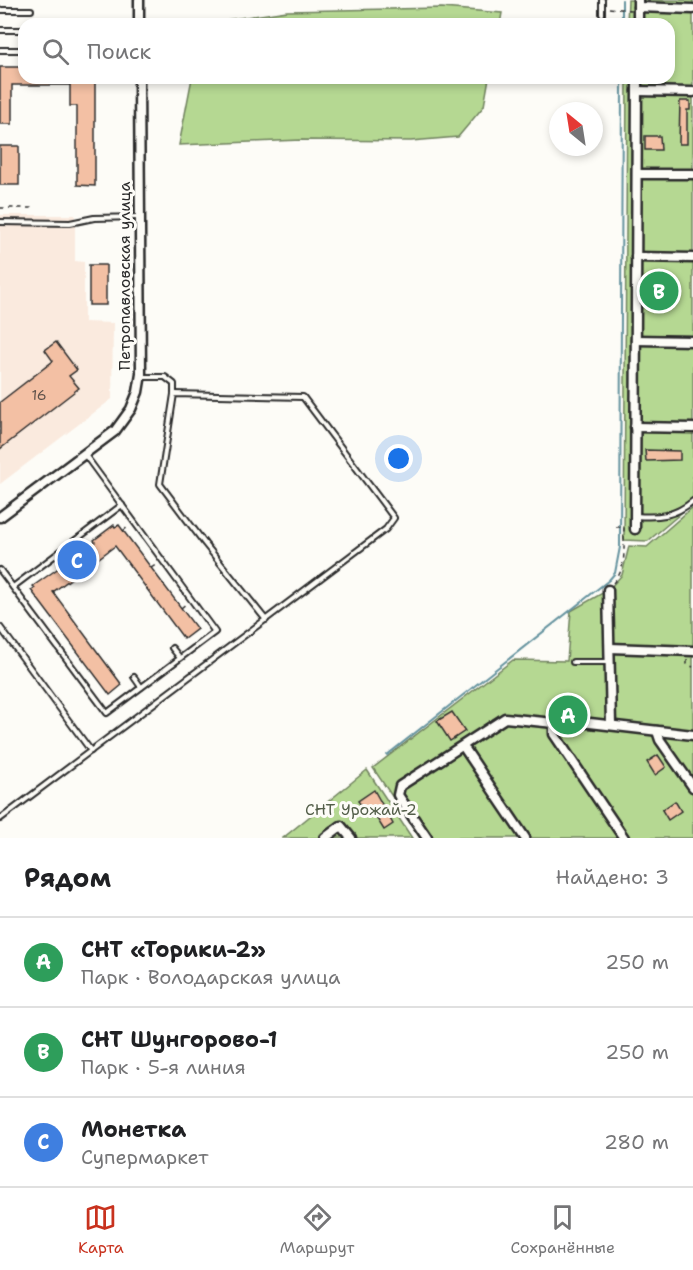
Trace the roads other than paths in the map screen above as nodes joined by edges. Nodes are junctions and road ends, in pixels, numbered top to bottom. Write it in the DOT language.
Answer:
graph roads {
  1 [pos="139,0"];
  2 [pos="602,0"];
  3 [pos="638,4"];
  4 [pos="693,9"];
  5 [pos="0,10"];
  6 [pos="31,10"];
  7 [pos="602,14"];
  8 [pos="139,18"];
  9 [pos="0,30"];
  10 [pos="18,30"];
  11 [pos="0,50"];
  12 [pos="18,50"];
  13 [pos="139,84"];
  14 [pos="637,84"];
  15 [pos="637,91"];
  16 [pos="693,92"];
  17 [pos="637,174"];
  18 [pos="693,174"];
  19 [pos="140,217"];
  20 [pos="0,222"];
  21 [pos="636,257"];
  22 [pos="693,258"];
  23 [pos="636,340"];
  24 [pos="693,341"];
  25 [pos="140,377"];
  26 [pos="174,394"];
  27 [pos="635,427"];
  28 [pos="693,428"];
  29 [pos="84,455"];
  30 [pos="693,501"];
  31 [pos="122,505"];
  32 [pos="635,516"];
  33 [pos="0,517"];
  34 [pos="635,529"];
  35 [pos="0,570"];
  36 [pos="13,587"];
  37 [pos="608,587"];
  38 [pos="266,620"];
  39 [pos="0,627"];
  40 [pos="172,648"];
  41 [pos="610,648"];
  42 [pos="690,651"];
  43 [pos="180,658"];
  44 [pos="573,662"];
  45 [pos="610,662"];
  46 [pos="134,677"];
  47 [pos="141,687"];
  48 [pos="554,723"];
  49 [pos="611,725"];
  50 [pos="657,731"];
  51 [pos="693,735"];
  52 [pos="464,746"];
  53 [pos="90,751"];
  54 [pos="693,787"];
  55 [pos="0,819"];
  56 [pos="325,838"];
  57 [pos="351,838"];
  58 [pos="427,838"];
  59 [pos="525,838"];
  60 [pos="624,838"];
  1 -- 8 [label="street"];
  2 -- 7 [label="lane"];
  3 -- 4 [label="street"];
  5 -- 6 [label="lane"];
  9 -- 10 [label="lane"];
  11 -- 12 [label="lane"];
  13 -- 19 [label="street, Петропавловская улица"];
  14 -- 15 [label="street"];
  15 -- 16 [label="street"];
  15 -- 17 [label="street"];
  17 -- 18 [label="street"];
  17 -- 21 [label="street"];
  19 -- 20 [label="lane"];
  19 -- 25 [label="street, Петропавловская улица"];
  21 -- 22 [label="street"];
  21 -- 23 [label="street"];
  23 -- 24 [label="street"];
  23 -- 27 [label="street"];
  25 -- 26 [label="lane"];
  25 -- 29 [label="street, Петропавловская улица"];
  26 -- 38 [label="lane"];
  26 -- 38 [label="lane"];
  27 -- 28 [label="street"];
  27 -- 32 [label="street"];
  29 -- 31 [label="lane"];
  29 -- 33 [label="street, Петропавловская улица"];
  30 -- 32 [label="lane"];
  31 -- 36 [label="lane"];
  31 -- 43 [label="lane"];
  32 -- 34 [label="street"];
  35 -- 36 [label="lane"];
  36 -- 47 [label="lane"];
  37 -- 41 [label="street"];
  38 -- 53 [label="lane"];
  39 -- 53 [label="lane"];
  40 -- 43 [label="lane"];
  41 -- 42 [label="street"];
  41 -- 45 [label="street"];
  43 -- 47 [label="lane"];
  44 -- 45 [label="lane"];
  45 -- 49 [label="street"];
  46 -- 47 [label="lane"];
  48 -- 49 [label="street"];
  48 -- 52 [label="street"];
  48 -- 60 [label="street"];
  49 -- 50 [label="street"];
  50 -- 51 [label="street"];
  50 -- 54 [label="street"];
  52 -- 58 [label="street"];
  52 -- 59 [label="street"];
  53 -- 55 [label="lane"];
  56 -- 57 [label="street"];
}
